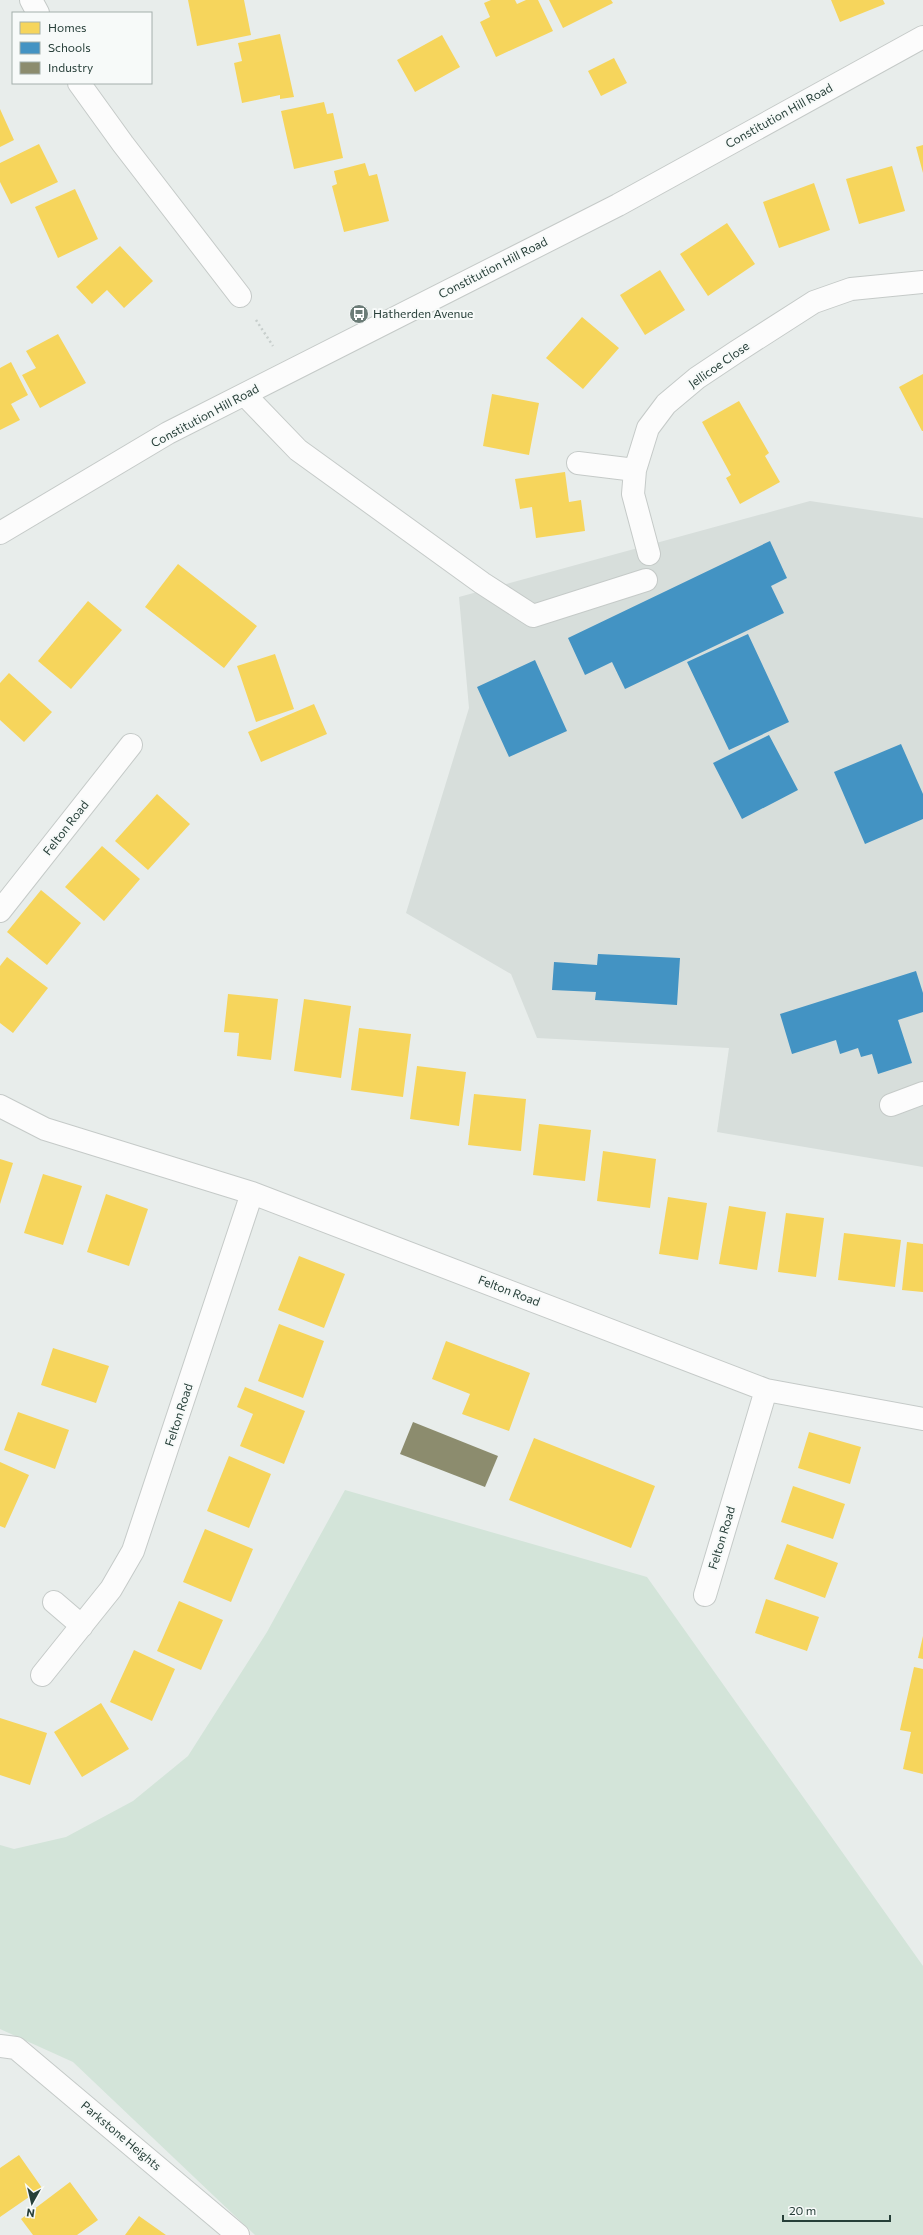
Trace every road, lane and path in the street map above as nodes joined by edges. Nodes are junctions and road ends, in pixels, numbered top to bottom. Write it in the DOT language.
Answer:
graph roads {
  1 [pos="31,0"];
  2 [pos="37,12"];
  3 [pos="923,37"];
  4 [pos="80,84"];
  5 [pos="923,282"];
  6 [pos="240,296"];
  7 [pos="290,372"];
  8 [pos="245,395"];
  9 [pos="578,463"];
  10 [pos="635,470"];
  11 [pos="0,533"];
  12 [pos="649,554"];
  13 [pos="646,580"];
  14 [pos="132,745"];
  15 [pos="0,911"];
  16 [pos="923,1093"];
  17 [pos="891,1105"];
  18 [pos="0,1106"];
  19 [pos="252,1193"];
  20 [pos="766,1390"];
  21 [pos="923,1419"];
  22 [pos="705,1595"];
  23 [pos="54,1602"];
  24 [pos="82,1626"];
  25 [pos="42,1675"];
  26 [pos="0,2046"];
  27 [pos="238,2235"];
  1 -- 2 [label="street"];
  3 -- 7 [label="street, Constitution Hill Road"];
  4 -- 6 [label="street"];
  5 -- 10 [label="street, Jellicoe Close"];
  6 -- 7 [label="path"];
  7 -- 8 [label="street, Constitution Hill Road"];
  8 -- 11 [label="street, Constitution Hill Road"];
  8 -- 13 [label="street"];
  9 -- 10 [label="street"];
  10 -- 12 [label="street, Jellicoe Close"];
  14 -- 15 [label="street, Felton Road"];
  16 -- 17 [label="street"];
  18 -- 19 [label="street, Felton Road"];
  19 -- 20 [label="street, Felton Road"];
  19 -- 24 [label="street, Felton Road"];
  20 -- 21 [label="street, Felton Road"];
  20 -- 22 [label="street, Felton Road"];
  23 -- 24 [label="street"];
  24 -- 25 [label="street, Felton Road"];
  26 -- 27 [label="street, Parkstone Heights"];
}
